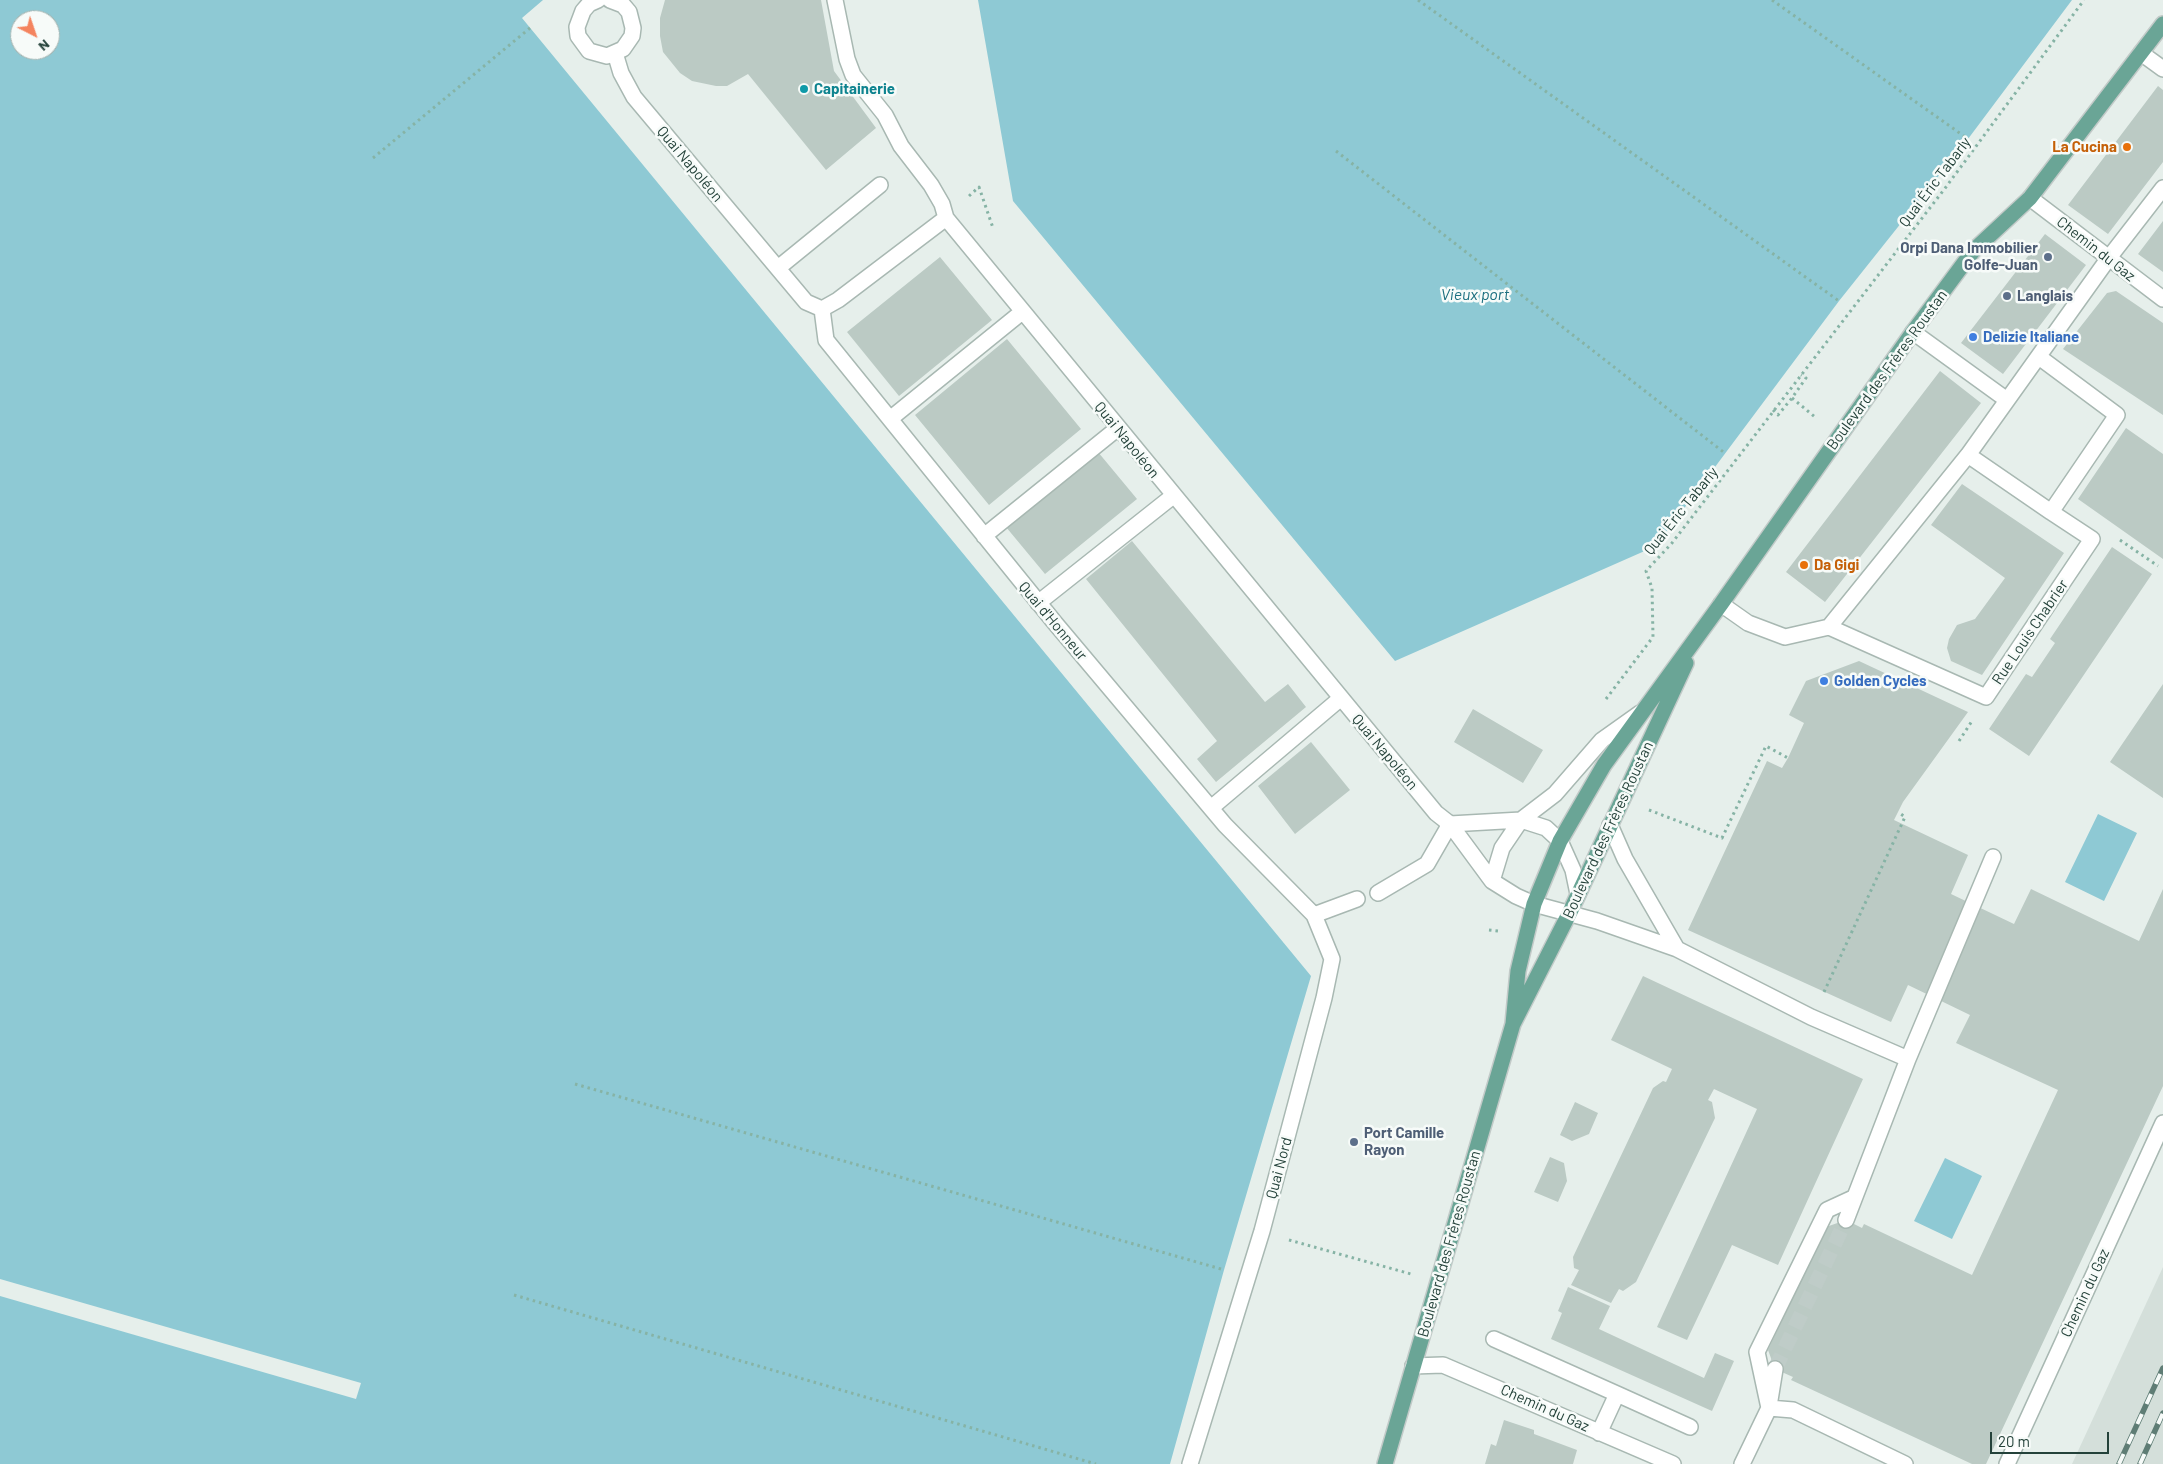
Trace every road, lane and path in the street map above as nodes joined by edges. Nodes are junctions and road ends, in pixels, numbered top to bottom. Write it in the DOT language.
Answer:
graph roads {
  1 [pos="598,0"];
  2 [pos="835,0"];
  3 [pos="1418,0"];
  4 [pos="1772,0"];
  5 [pos="2084,0"];
  6 [pos="619,2"];
  7 [pos="2163,24"];
  8 [pos="530,28"];
  9 [pos="615,53"];
  10 [pos="2141,53"];
  11 [pos="2163,69"];
  12 [pos="1968,139"];
  13 [pos="1336,151"];
  14 [pos="373,158"];
  15 [pos="880,185"];
  16 [pos="2163,188"];
  17 [pos="2030,198"];
  18 [pos="946,218"];
  19 [pos="2108,259"];
  20 [pos="778,268"];
  21 [pos="2163,299"];
  22 [pos="1839,301"];
  23 [pos="822,309"];
  24 [pos="1022,312"];
  25 [pos="1913,332"];
  26 [pos="2039,357"];
  27 [pos="1801,375"];
  28 [pos="2007,400"];
  29 [pos="1773,410"];
  30 [pos="890,419"];
  31 [pos="1118,428"];
  32 [pos="1726,454"];
  33 [pos="1968,455"];
  34 [pos="1173,496"];
  35 [pos="2051,512"];
  36 [pos="984,536"];
  37 [pos="2118,538"];
  38 [pos="2158,566"];
  39 [pos="1038,603"];
  40 [pos="1721,604"];
  41 [pos="1829,627"];
  42 [pos="1700,634"];
  43 [pos="1652,637"];
  44 [pos="1341,698"];
  45 [pos="1640,713"];
  46 [pos="1973,719"];
  47 [pos="1959,741"];
  48 [pos="1788,758"];
  49 [pos="1211,808"];
  50 [pos="1898,812"];
  51 [pos="1521,820"];
  52 [pos="1678,822"];
  53 [pos="1450,824"];
  54 [pos="1610,826"];
  55 [pos="1560,841"];
  56 [pos="1993,857"];
  57 [pos="1492,881"];
  58 [pos="1378,893"];
  59 [pos="1578,894"];
  60 [pos="1357,899"];
  61 [pos="1534,904"];
  62 [pos="1570,912"];
  63 [pos="1314,915"];
  64 [pos="1676,949"];
  65 [pos="1834,976"];
  66 [pos="1513,1024"];
  67 [pos="1908,1059"];
  68 [pos="575,1084"];
  69 [pos="2163,1123"];
  70 [pos="1853,1198"];
  71 [pos="1846,1220"];
  72 [pos="1262,1230"];
  73 [pos="1224,1270"];
  74 [pos="1414,1275"];
  75 [pos="514,1295"];
  76 [pos="1494,1339"];
  77 [pos="1413,1366"];
  78 [pos="1775,1369"];
  79 [pos="1617,1394"];
  80 [pos="1769,1408"];
  81 [pos="1690,1427"];
  82 [pos="1600,1433"];
  83 [pos="1096,1464"];
  84 [pos="1190,1464"];
  85 [pos="1384,1464"];
  86 [pos="1674,1464"];
  87 [pos="1742,1464"];
  88 [pos="1905,1464"];
  89 [pos="2006,1464"];
  1 -- 9 [label="street"];
  2 -- 18 [label="street, Quai Napoléon"];
  3 -- 22 [label="path"];
  4 -- 12 [label="path"];
  5 -- 27 [label="path, Quai Éric Tabarly"];
  6 -- 9 [label="street"];
  7 -- 10 [label="main road, Boulevard des Frères Roustan"];
  8 -- 14 [label="path"];
  9 -- 20 [label="street, Quai Napoléon"];
  10 -- 11 [label="street"];
  10 -- 17 [label="main road, Boulevard des Frères Roustan"];
  13 -- 32 [label="path"];
  15 -- 20 [label="street"];
  16 -- 19 [label="street"];
  17 -- 19 [label="street, Chemin du Gaz"];
  17 -- 25 [label="main road, Boulevard des Frères Roustan"];
  18 -- 23 [label="street"];
  18 -- 24 [label="street, Quai Napoléon"];
  19 -- 21 [label="street, Chemin du Gaz"];
  19 -- 26 [label="street"];
  20 -- 23 [label="street, Quai Napoléon"];
  23 -- 30 [label="street, Quai d'Honneur"];
  24 -- 30 [label="street"];
  24 -- 31 [label="street, Quai Napoléon"];
  25 -- 28 [label="street"];
  25 -- 40 [label="main road, Boulevard des Frères Roustan"];
  26 -- 28 [label="street"];
  26 -- 35 [label="street"];
  27 -- 29 [label="path, Quai Éric Tabarly"];
  27 -- 29 [label="path"];
  28 -- 33 [label="street"];
  29 -- 43 [label="path, Quai Éric Tabarly"];
  30 -- 36 [label="street, Quai d'Honneur"];
  31 -- 34 [label="street, Quai Napoléon"];
  31 -- 36 [label="street"];
  33 -- 35 [label="street, Rue Louis Chabrier"];
  33 -- 41 [label="street"];
  34 -- 39 [label="street"];
  34 -- 44 [label="street, Quai Napoléon"];
  35 -- 41 [label="street, Rue Louis Chabrier"];
  36 -- 39 [label="street, Quai d'Honneur"];
  37 -- 38 [label="path"];
  39 -- 49 [label="street, Quai d'Honneur"];
  40 -- 41 [label="street"];
  40 -- 42 [label="main road, Boulevard des Frères Roustan"];
  42 -- 45 [label="main road, Boulevard des Frères Roustan"];
  42 -- 54 [label="main road, Boulevard des Frères Roustan"];
  44 -- 49 [label="street"];
  44 -- 53 [label="street, Quai Napoléon"];
  45 -- 51 [label="street"];
  45 -- 55 [label="main road, Boulevard des Frères Roustan"];
  46 -- 47 [label="path"];
  48 -- 52 [label="path"];
  49 -- 63 [label="street, Quai d'Honneur"];
  50 -- 65 [label="path"];
  51 -- 53 [label="street"];
  51 -- 55 [label="street"];
  51 -- 57 [label="street"];
  53 -- 57 [label="street, Quai Napoléon"];
  53 -- 58 [label="street"];
  54 -- 59 [label="main road, Boulevard des Frères Roustan"];
  54 -- 64 [label="street"];
  55 -- 59 [label="street"];
  55 -- 61 [label="main road, Boulevard des Frères Roustan"];
  56 -- 67 [label="street"];
  57 -- 61 [label="street"];
  59 -- 62 [label="main road, Boulevard des Frères Roustan"];
  60 -- 63 [label="street"];
  61 -- 62 [label="street"];
  61 -- 66 [label="main road, Boulevard des Frères Roustan"];
  62 -- 64 [label="street"];
  62 -- 66 [label="main road, Boulevard des Frères Roustan"];
  63 -- 72 [label="street, Quai Nord"];
  64 -- 67 [label="street"];
  66 -- 77 [label="main road, Boulevard des Frères Roustan"];
  67 -- 70 [label="street"];
  68 -- 73 [label="path"];
  69 -- 89 [label="street, Chemin du Gaz"];
  70 -- 71 [label="street"];
  70 -- 80 [label="street"];
  72 -- 74 [label="path"];
  72 -- 84 [label="street, Quai Nord"];
  75 -- 83 [label="path"];
  76 -- 79 [label="street"];
  77 -- 82 [label="street, Chemin du Gaz"];
  77 -- 85 [label="main road, Boulevard des Frères Roustan"];
  78 -- 80 [label="street"];
  79 -- 81 [label="street"];
  79 -- 82 [label="street"];
  80 -- 87 [label="street"];
  80 -- 88 [label="street"];
  82 -- 86 [label="street, Chemin du Gaz"];
}
